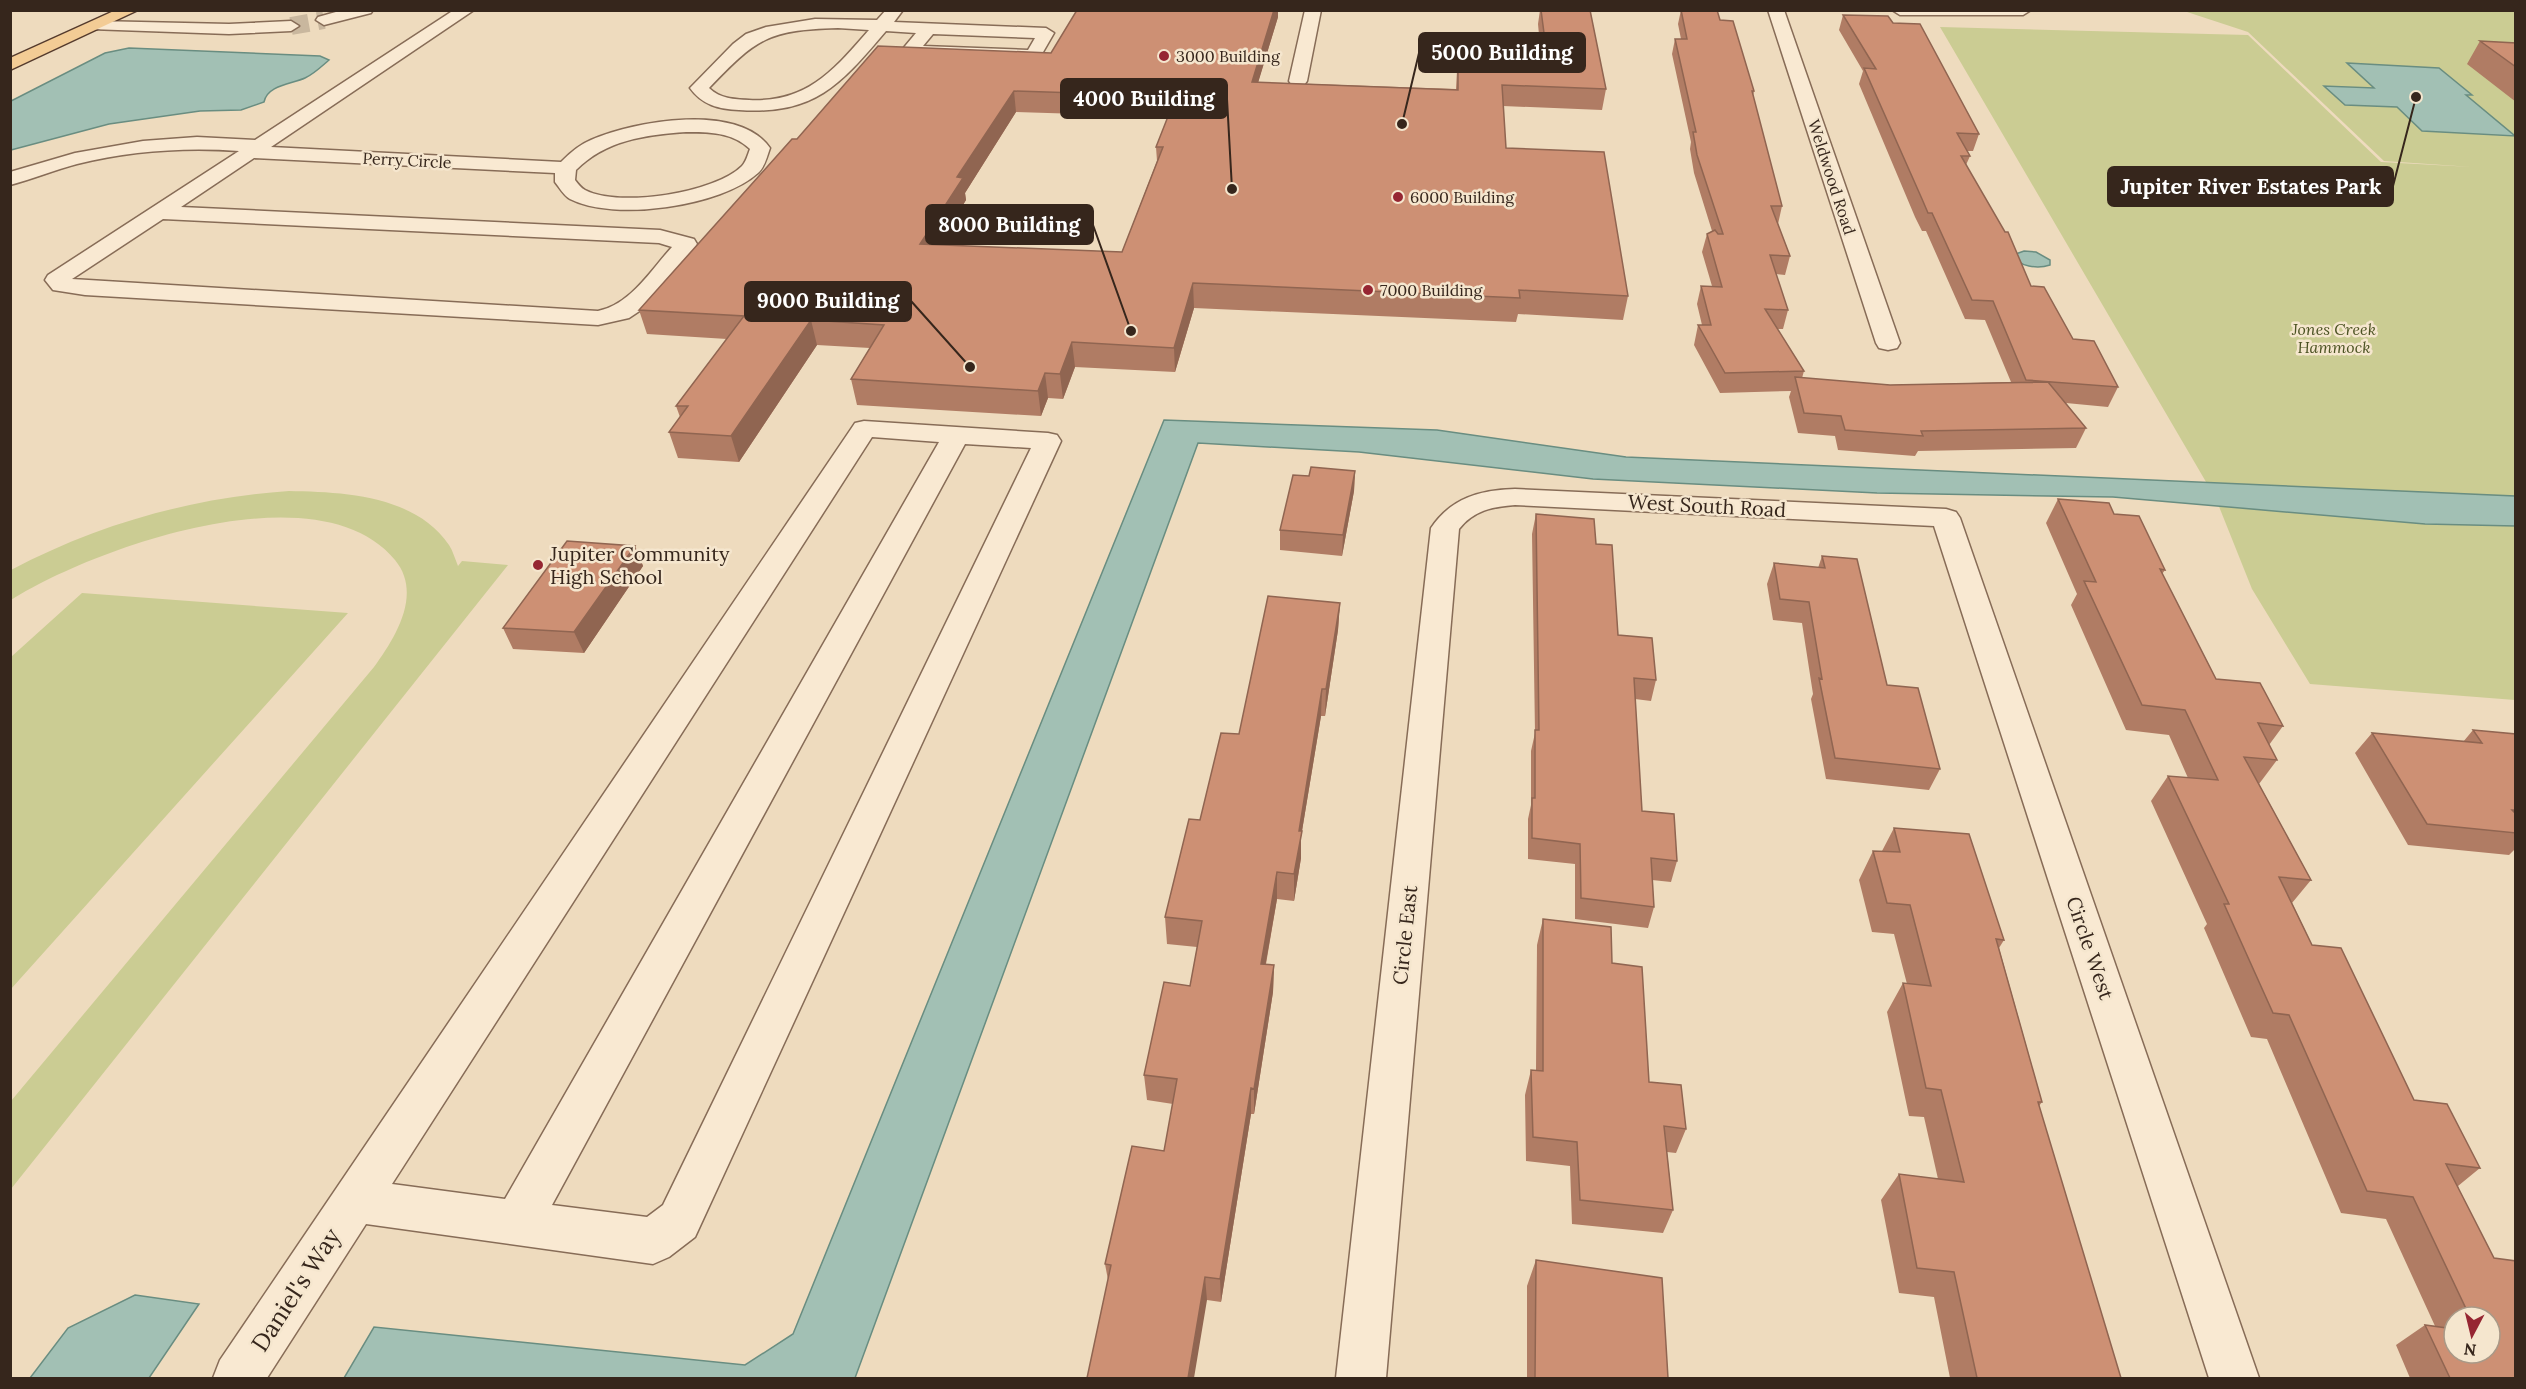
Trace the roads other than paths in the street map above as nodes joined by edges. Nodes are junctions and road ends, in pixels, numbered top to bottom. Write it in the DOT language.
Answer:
graph roads {
  1 [pos="130,10"];
  2 [pos="186,10"];
  3 [pos="365,10"];
  4 [pos="466,10"];
  5 [pos="895,10"];
  6 [pos="1313,10"];
  7 [pos="1776,10"];
  8 [pos="1900,10"];
  9 [pos="2023,10"];
  10 [pos="324,20"];
  11 [pos="96,26"];
  12 [pos="291,26"];
  13 [pos="880,26"];
  14 [pos="151,27"];
  15 [pos="928,29"];
  16 [pos="10,65"];
  17 [pos="1299,81"];
  18 [pos="259,145"];
  19 [pos="516,147"];
  20 [pos="564,158"];
  21 [pos="10,179"];
  22 [pos="157,212"];
  23 [pos="1888,343"];
  24 [pos="956,435"];
  25 [pos="1470,504"];
  26 [pos="1946,518"];
  27 [pos="354,1201"];
  28 [pos="517,1223"];
  29 [pos="238,1378"];
  30 [pos="1361,1378"];
  31 [pos="2234,1378"];
  1 -- 11 [label="main road"];
  2 -- 14 [label="street"];
  3 -- 10 [label="street"];
  4 -- 18 [label="street"];
  5 -- 13 [label="street"];
  6 -- 17 [label="street"];
  7 -- 23 [label="street, Weldwood Road"];
  8 -- 9 [label="street"];
  11 -- 14 [label="street"];
  11 -- 16 [label="main road"];
  12 -- 14 [label="street"];
  13 -- 13 [label="street"];
  13 -- 15 [label="street"];
  15 -- 15 [label="street"];
  18 -- 19 [label="street, Perry Circle"];
  18 -- 20 [label="street, Perry Circle"];
  18 -- 21 [label="street, Perry Circle"];
  18 -- 22 [label="street"];
  20 -- 20 [label="street"];
  22 -- 22 [label="street"];
  24 -- 27 [label="street, Daniel's Way"];
  24 -- 28 [label="street"];
  24 -- 28 [label="street"];
  25 -- 26 [label="street, West South Road"];
  25 -- 30 [label="street, Circle East"];
  26 -- 31 [label="street, Circle West"];
  27 -- 28 [label="street"];
  27 -- 29 [label="street, Daniel's Way"];
}
